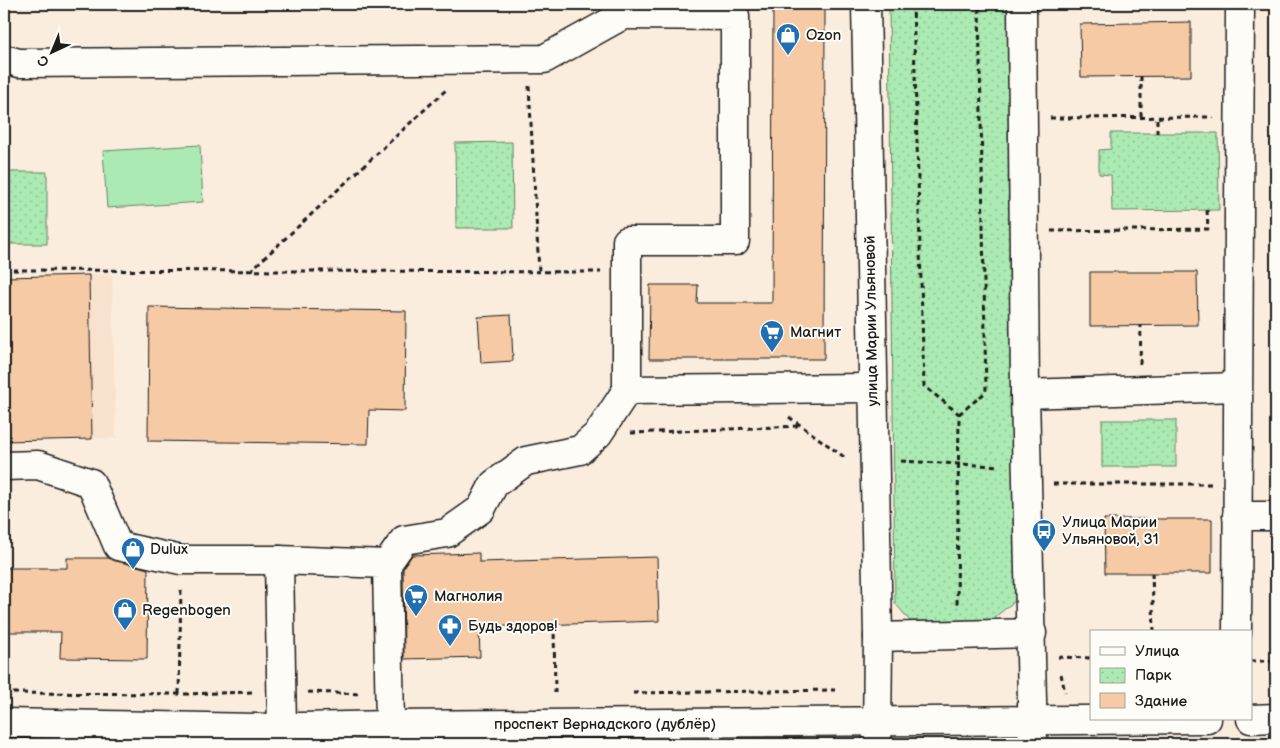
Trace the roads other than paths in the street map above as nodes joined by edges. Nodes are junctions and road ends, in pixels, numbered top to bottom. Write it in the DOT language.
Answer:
graph roads {
  1 [pos="866,4"];
  2 [pos="1022,4"];
  3 [pos="1240,4"];
  4 [pos="622,10"];
  5 [pos="4,59"];
  6 [pos="1237,387"];
  7 [pos="872,388"];
  8 [pos="626,390"];
  9 [pos="1024,394"];
  10 [pos="4,466"];
  11 [pos="1237,516"];
  12 [pos="1276,516"];
  13 [pos="279,560"];
  14 [pos="387,564"];
  15 [pos="1237,630"];
  16 [pos="1032,633"];
  17 [pos="878,638"];
  18 [pos="1252,718"];
  19 [pos="1276,718"];
  20 [pos="1195,720"];
  21 [pos="4,723"];
  22 [pos="390,725"];
  23 [pos="282,728"];
  24 [pos="877,733"];
  25 [pos="1033,733"];
  1 -- 7 [label="street, улица Марии Ульяновой"];
  2 -- 9 [label="street"];
  3 -- 6 [label="street"];
  4 -- 5 [label="street"];
  4 -- 8 [label="street"];
  6 -- 9 [label="street"];
  6 -- 11 [label="street"];
  7 -- 8 [label="street"];
  7 -- 17 [label="street, улица Марии Ульяновой"];
  8 -- 14 [label="street"];
  9 -- 16 [label="street"];
  10 -- 13 [label="street"];
  11 -- 12 [label="street"];
  11 -- 15 [label="street"];
  13 -- 14 [label="street"];
  13 -- 23 [label="street"];
  14 -- 22 [label="street"];
  16 -- 17 [label="street"];
  16 -- 25 [label="street"];
  17 -- 24 [label="street, улица Марии Ульяновой"];
  18 -- 19 [label="street"];
  20 -- 25 [label="street, проспект Вернадского (дублёр)"];
  21 -- 23 [label="street, проспект Вернадского (дублёр)"];
  22 -- 23 [label="street, проспект Вернадского (дублёр)"];
  22 -- 24 [label="street, проспект Вернадского (дублёр)"];
  24 -- 25 [label="street, проспект Вернадского (дублёр)"];
}
